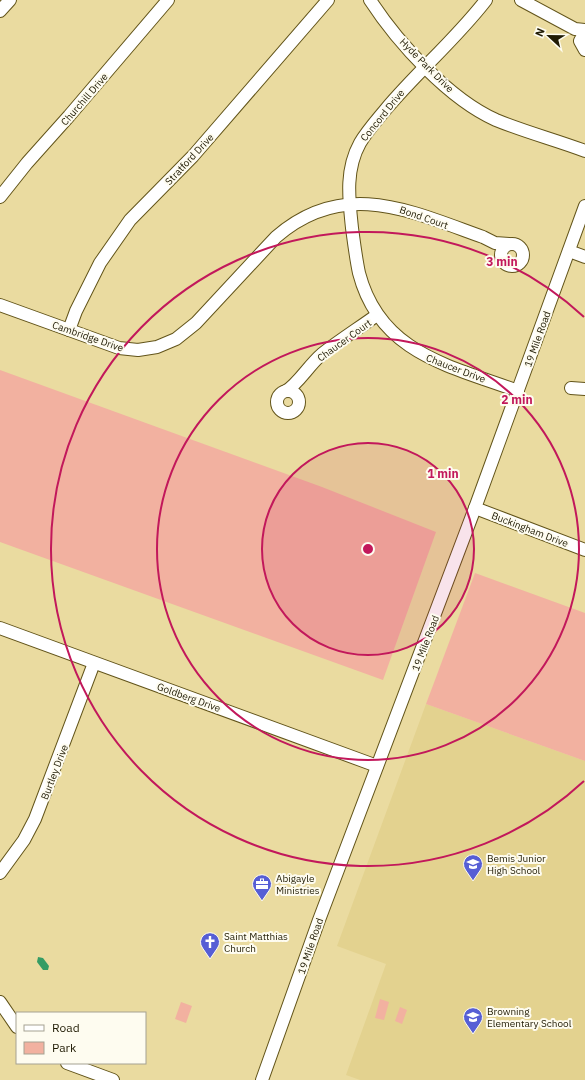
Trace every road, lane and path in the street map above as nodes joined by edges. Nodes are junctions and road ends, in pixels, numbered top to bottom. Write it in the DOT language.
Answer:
graph roads {
  1 [pos="10,0"];
  2 [pos="168,0"];
  3 [pos="328,0"];
  4 [pos="370,0"];
  5 [pos="486,0"];
  6 [pos="521,0"];
  7 [pos="0,12"];
  8 [pos="582,36"];
  9 [pos="424,66"];
  10 [pos="585,151"];
  11 [pos="0,197"];
  12 [pos="350,206"];
  13 [pos="585,206"];
  14 [pos="495,243"];
  15 [pos="509,244"];
  16 [pos="569,251"];
  17 [pos="501,255"];
  18 [pos="585,257"];
  19 [pos="0,305"];
  20 [pos="377,315"];
  21 [pos="69,330"];
  22 [pos="296,383"];
  23 [pos="571,388"];
  24 [pos="585,389"];
  25 [pos="286,391"];
  26 [pos="518,391"];
  27 [pos="298,397"];
  28 [pos="475,508"];
  29 [pos="585,550"];
  30 [pos="0,628"];
  31 [pos="94,663"];
  32 [pos="378,766"];
  33 [pos="0,873"];
  34 [pos="0,1002"];
  35 [pos="16,1026"];
  36 [pos="70,1064"];
  37 [pos="113,1080"];
  38 [pos="262,1080"];
  1 -- 7 [label="street"];
  2 -- 11 [label="street, Churchill Drive"];
  3 -- 21 [label="street, Stratford Drive"];
  4 -- 9 [label="street, Hyde Park Drive"];
  5 -- 9 [label="street, Concord Drive"];
  6 -- 8 [label="street"];
  9 -- 10 [label="street, Hyde Park Drive"];
  9 -- 12 [label="street, Concord Drive"];
  12 -- 14 [label="street, Bond Court"];
  12 -- 20 [label="street, Chaucer Drive"];
  12 -- 21 [label="street, Cambridge Drive"];
  13 -- 16 [label="street, 19 Mile Road"];
  14 -- 15 [label="street, Bond Court"];
  14 -- 17 [label="street"];
  15 -- 17 [label="street"];
  15 -- 17 [label="street"];
  16 -- 18 [label="street"];
  16 -- 26 [label="street, 19 Mile Road"];
  19 -- 21 [label="street, Cambridge Drive"];
  20 -- 22 [label="street, Chaucer Court"];
  20 -- 26 [label="street, Chaucer Drive"];
  22 -- 25 [label="street, Chaucer Court"];
  22 -- 27 [label="street"];
  23 -- 24 [label="street"];
  25 -- 27 [label="street"];
  25 -- 27 [label="street, Chaucer Court"];
  26 -- 28 [label="street, 19 Mile Road"];
  28 -- 29 [label="street, Buckingham Drive"];
  28 -- 32 [label="street, 19 Mile Road"];
  30 -- 31 [label="street, Goldberg Drive"];
  31 -- 32 [label="street, Goldberg Drive"];
  31 -- 33 [label="street, Burtley Drive"];
  32 -- 38 [label="street, 19 Mile Road"];
  34 -- 35 [label="street"];
  36 -- 37 [label="street"];
}
